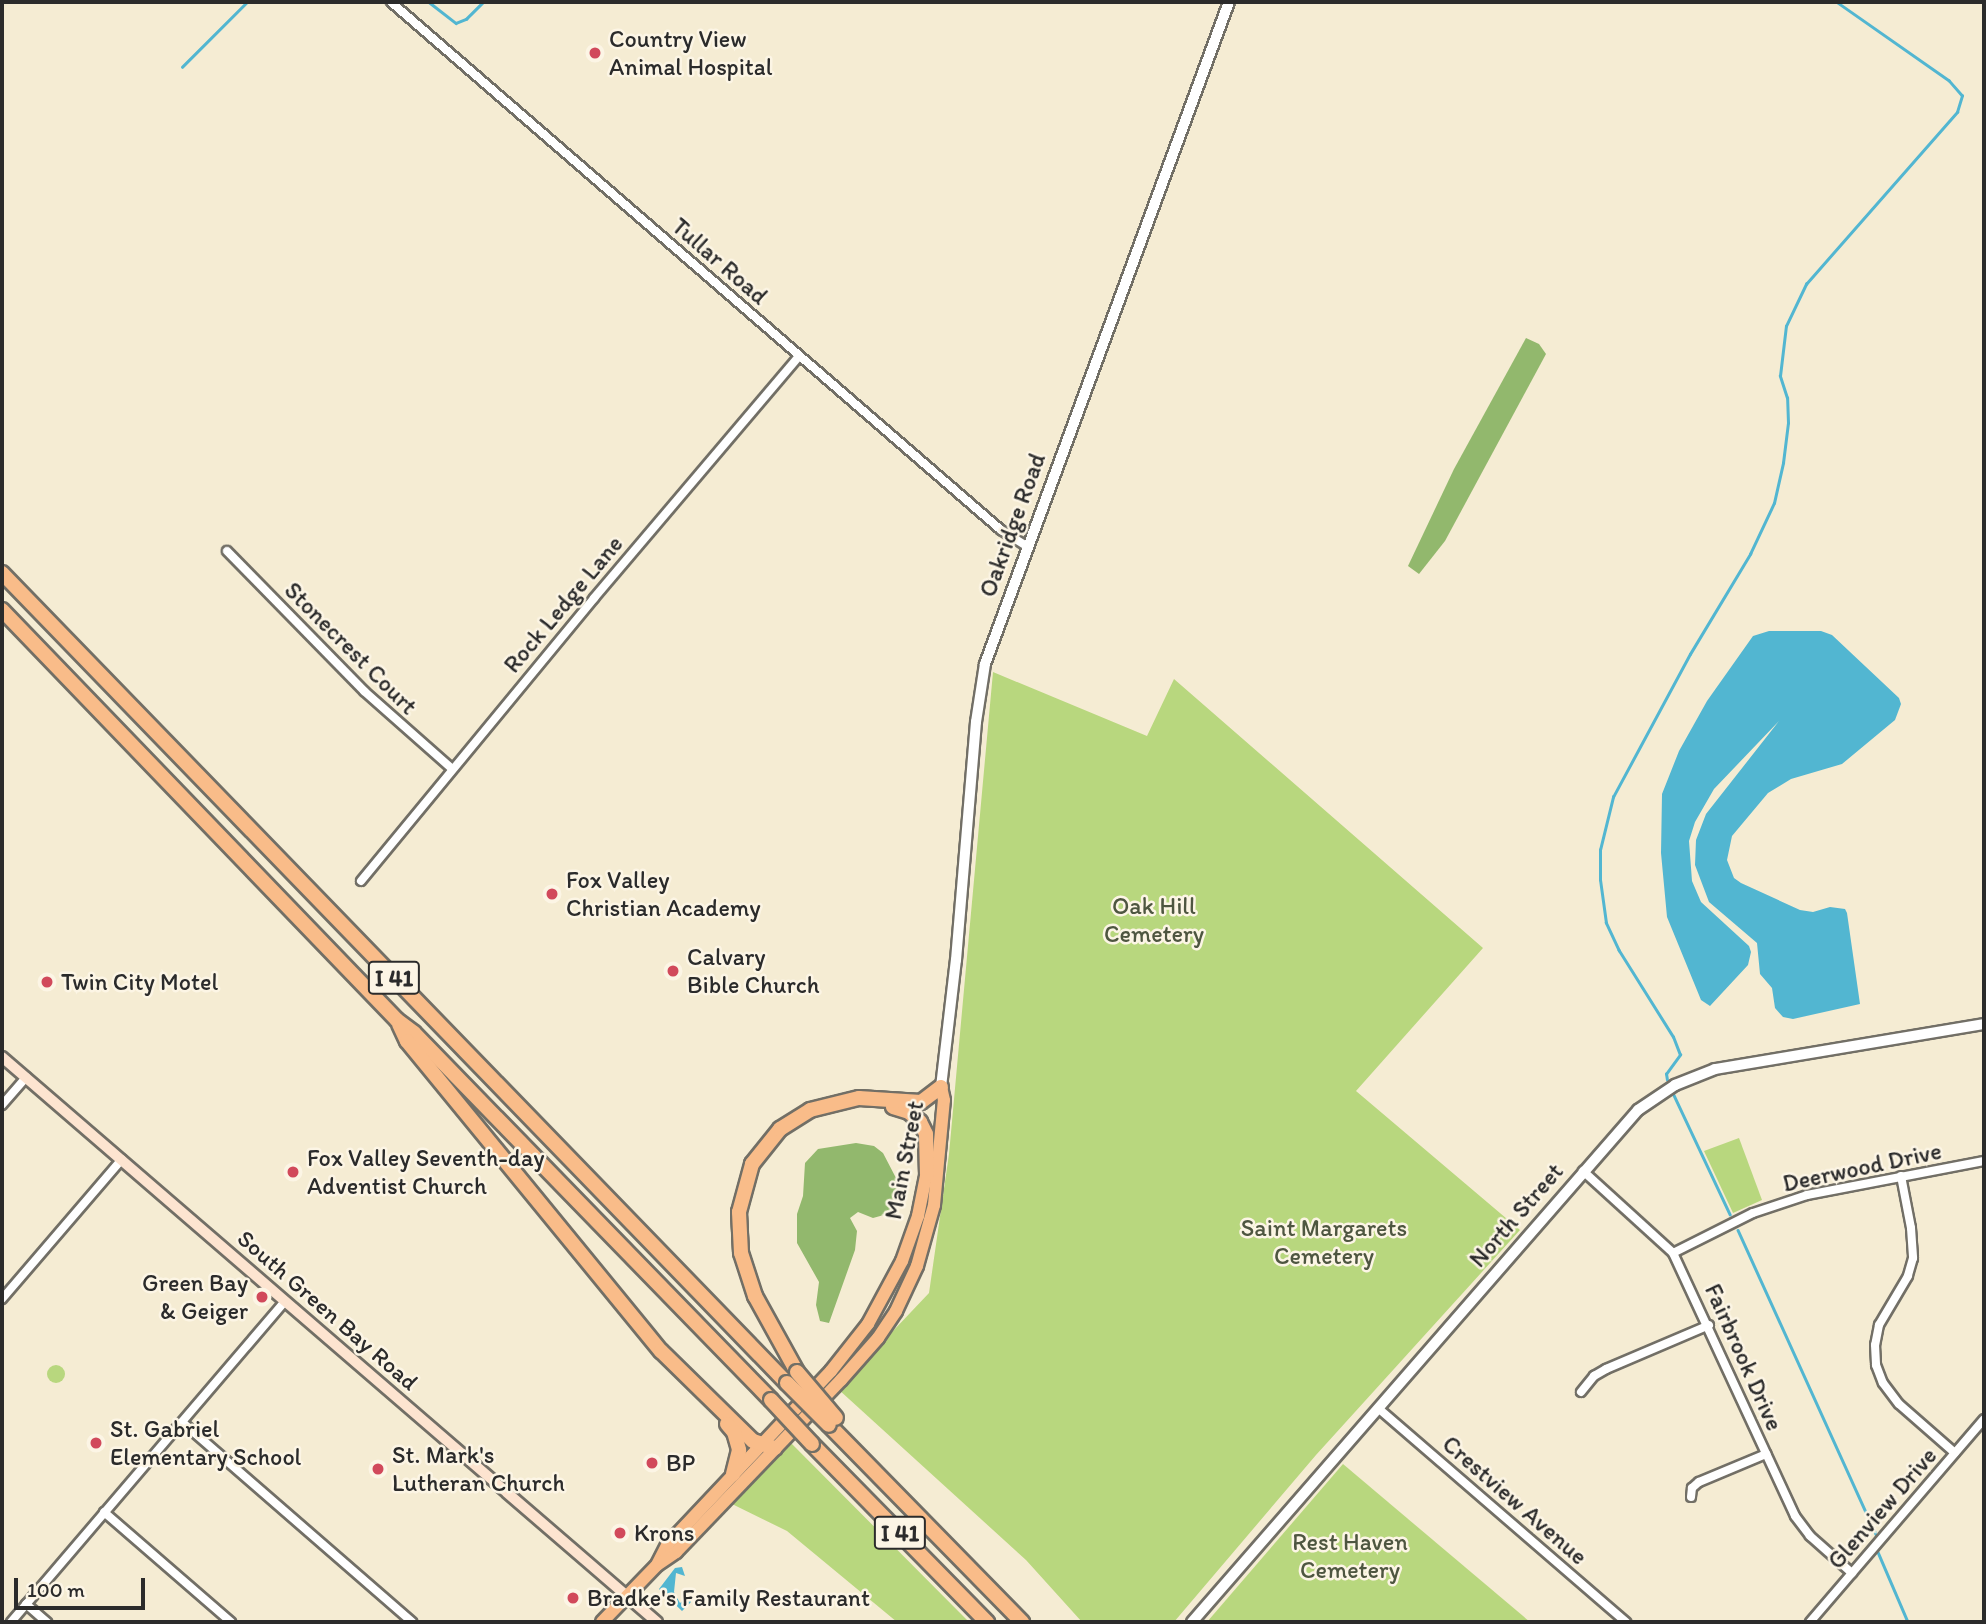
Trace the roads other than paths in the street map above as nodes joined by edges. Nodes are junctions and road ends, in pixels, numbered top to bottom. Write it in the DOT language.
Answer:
graph roads {
  1 [pos="391,2"];
  2 [pos="1228,2"];
  3 [pos="799,356"];
  4 [pos="1027,546"];
  5 [pos="226,551"];
  6 [pos="2,573"];
  7 [pos="2,610"];
  8 [pos="451,768"];
  9 [pos="361,881"];
  10 [pos="397,1020"];
  11 [pos="1984,1024"];
  12 [pos="2,1057"];
  13 [pos="26,1077"];
  14 [pos="941,1087"];
  15 [pos="850,1100"];
  16 [pos="2,1105"];
  17 [pos="122,1159"];
  18 [pos="1984,1161"];
  19 [pos="1583,1171"];
  20 [pos="927,1174"];
  21 [pos="1900,1176"];
  22 [pos="1673,1253"];
  23 [pos="2,1299"];
  24 [pos="285,1301"];
  25 [pos="1709,1325"];
  26 [pos="661,1351"];
  27 [pos="792,1377"];
  28 [pos="1581,1392"];
  29 [pos="1378,1408"];
  30 [pos="787,1418"];
  31 [pos="1984,1419"];
  32 [pos="181,1422"];
  33 [pos="768,1447"];
  34 [pos="1955,1453"];
  35 [pos="1766,1454"];
  36 [pos="733,1474"];
  37 [pos="1691,1497"];
  38 [pos="104,1512"];
  39 [pos="657,1565"];
  40 [pos="1852,1573"];
  41 [pos="627,1596"];
  42 [pos="26,1604"];
  43 [pos="11,1622"];
  44 [pos="47,1622"];
  45 [pos="231,1622"];
  46 [pos="412,1622"];
  47 [pos="602,1622"];
  48 [pos="657,1622"];
  49 [pos="987,1622"];
  50 [pos="1022,1622"];
  51 [pos="1192,1622"];
  52 [pos="1626,1622"];
  53 [pos="1810,1622"];
  1 -- 3 [label="street, Tullar Road"];
  2 -- 4 [label="street, Oakridge Road"];
  3 -- 4 [label="street, Tullar Road"];
  3 -- 8 [label="street, Rock Ledge Lane"];
  4 -- 14 [label="street, Oakridge Road"];
  5 -- 8 [label="street, Stonecrest Court"];
  6 -- 27 [label="highway, I 41"];
  7 -- 10 [label="highway, I 41"];
  8 -- 9 [label="street, Rock Ledge Lane"];
  10 -- 26 [label="highway"];
  10 -- 30 [label="highway, I 41, bridge"];
  11 -- 19 [label="street, North Street"];
  12 -- 13 [label="main road, South Green Bay Road"];
  13 -- 16 [label="street"];
  13 -- 17 [label="main road, South Green Bay Road"];
  14 -- 15 [label="highway"];
  14 -- 20 [label="main road, Main Street"];
  14 -- 33 [label="main road, Main Street"];
  15 -- 20 [label="highway"];
  15 -- 27 [label="highway"];
  17 -- 23 [label="street"];
  17 -- 24 [label="main road, South Green Bay Road"];
  18 -- 21 [label="street, Deerwood Drive"];
  19 -- 22 [label="street, Fairbrook Drive"];
  19 -- 29 [label="street, North Street"];
  20 -- 30 [label="main road, Main Street"];
  21 -- 22 [label="street, Deerwood Drive"];
  21 -- 34 [label="street"];
  22 -- 25 [label="street, Fairbrook Drive"];
  24 -- 32 [label="street"];
  24 -- 41 [label="main road, South Green Bay Road"];
  25 -- 28 [label="street"];
  25 -- 35 [label="street, Fairbrook Drive"];
  26 -- 33 [label="highway"];
  26 -- 36 [label="highway"];
  27 -- 50 [label="highway, I 41, bridge"];
  29 -- 51 [label="street, North Street"];
  29 -- 52 [label="street, Crestview Avenue"];
  30 -- 33 [label="main road, Main Street"];
  30 -- 49 [label="highway, I 41, bridge"];
  31 -- 34 [label="street, Glenview Drive"];
  32 -- 38 [label="street"];
  32 -- 46 [label="street"];
  33 -- 36 [label="main road, Main Street"];
  33 -- 39 [label="main road, Main Street"];
  34 -- 40 [label="street, Glenview Drive"];
  35 -- 37 [label="street"];
  35 -- 40 [label="street, Fairbrook Drive"];
  36 -- 39 [label="main road, Main Street"];
  38 -- 42 [label="street"];
  38 -- 45 [label="street"];
  39 -- 41 [label="main road, Main Street"];
  40 -- 53 [label="street, Glenview Drive"];
  41 -- 47 [label="main road, Main Street"];
  41 -- 48 [label="main road, South Green Bay Road"];
  42 -- 43 [label="street"];
  42 -- 44 [label="street"];
}
